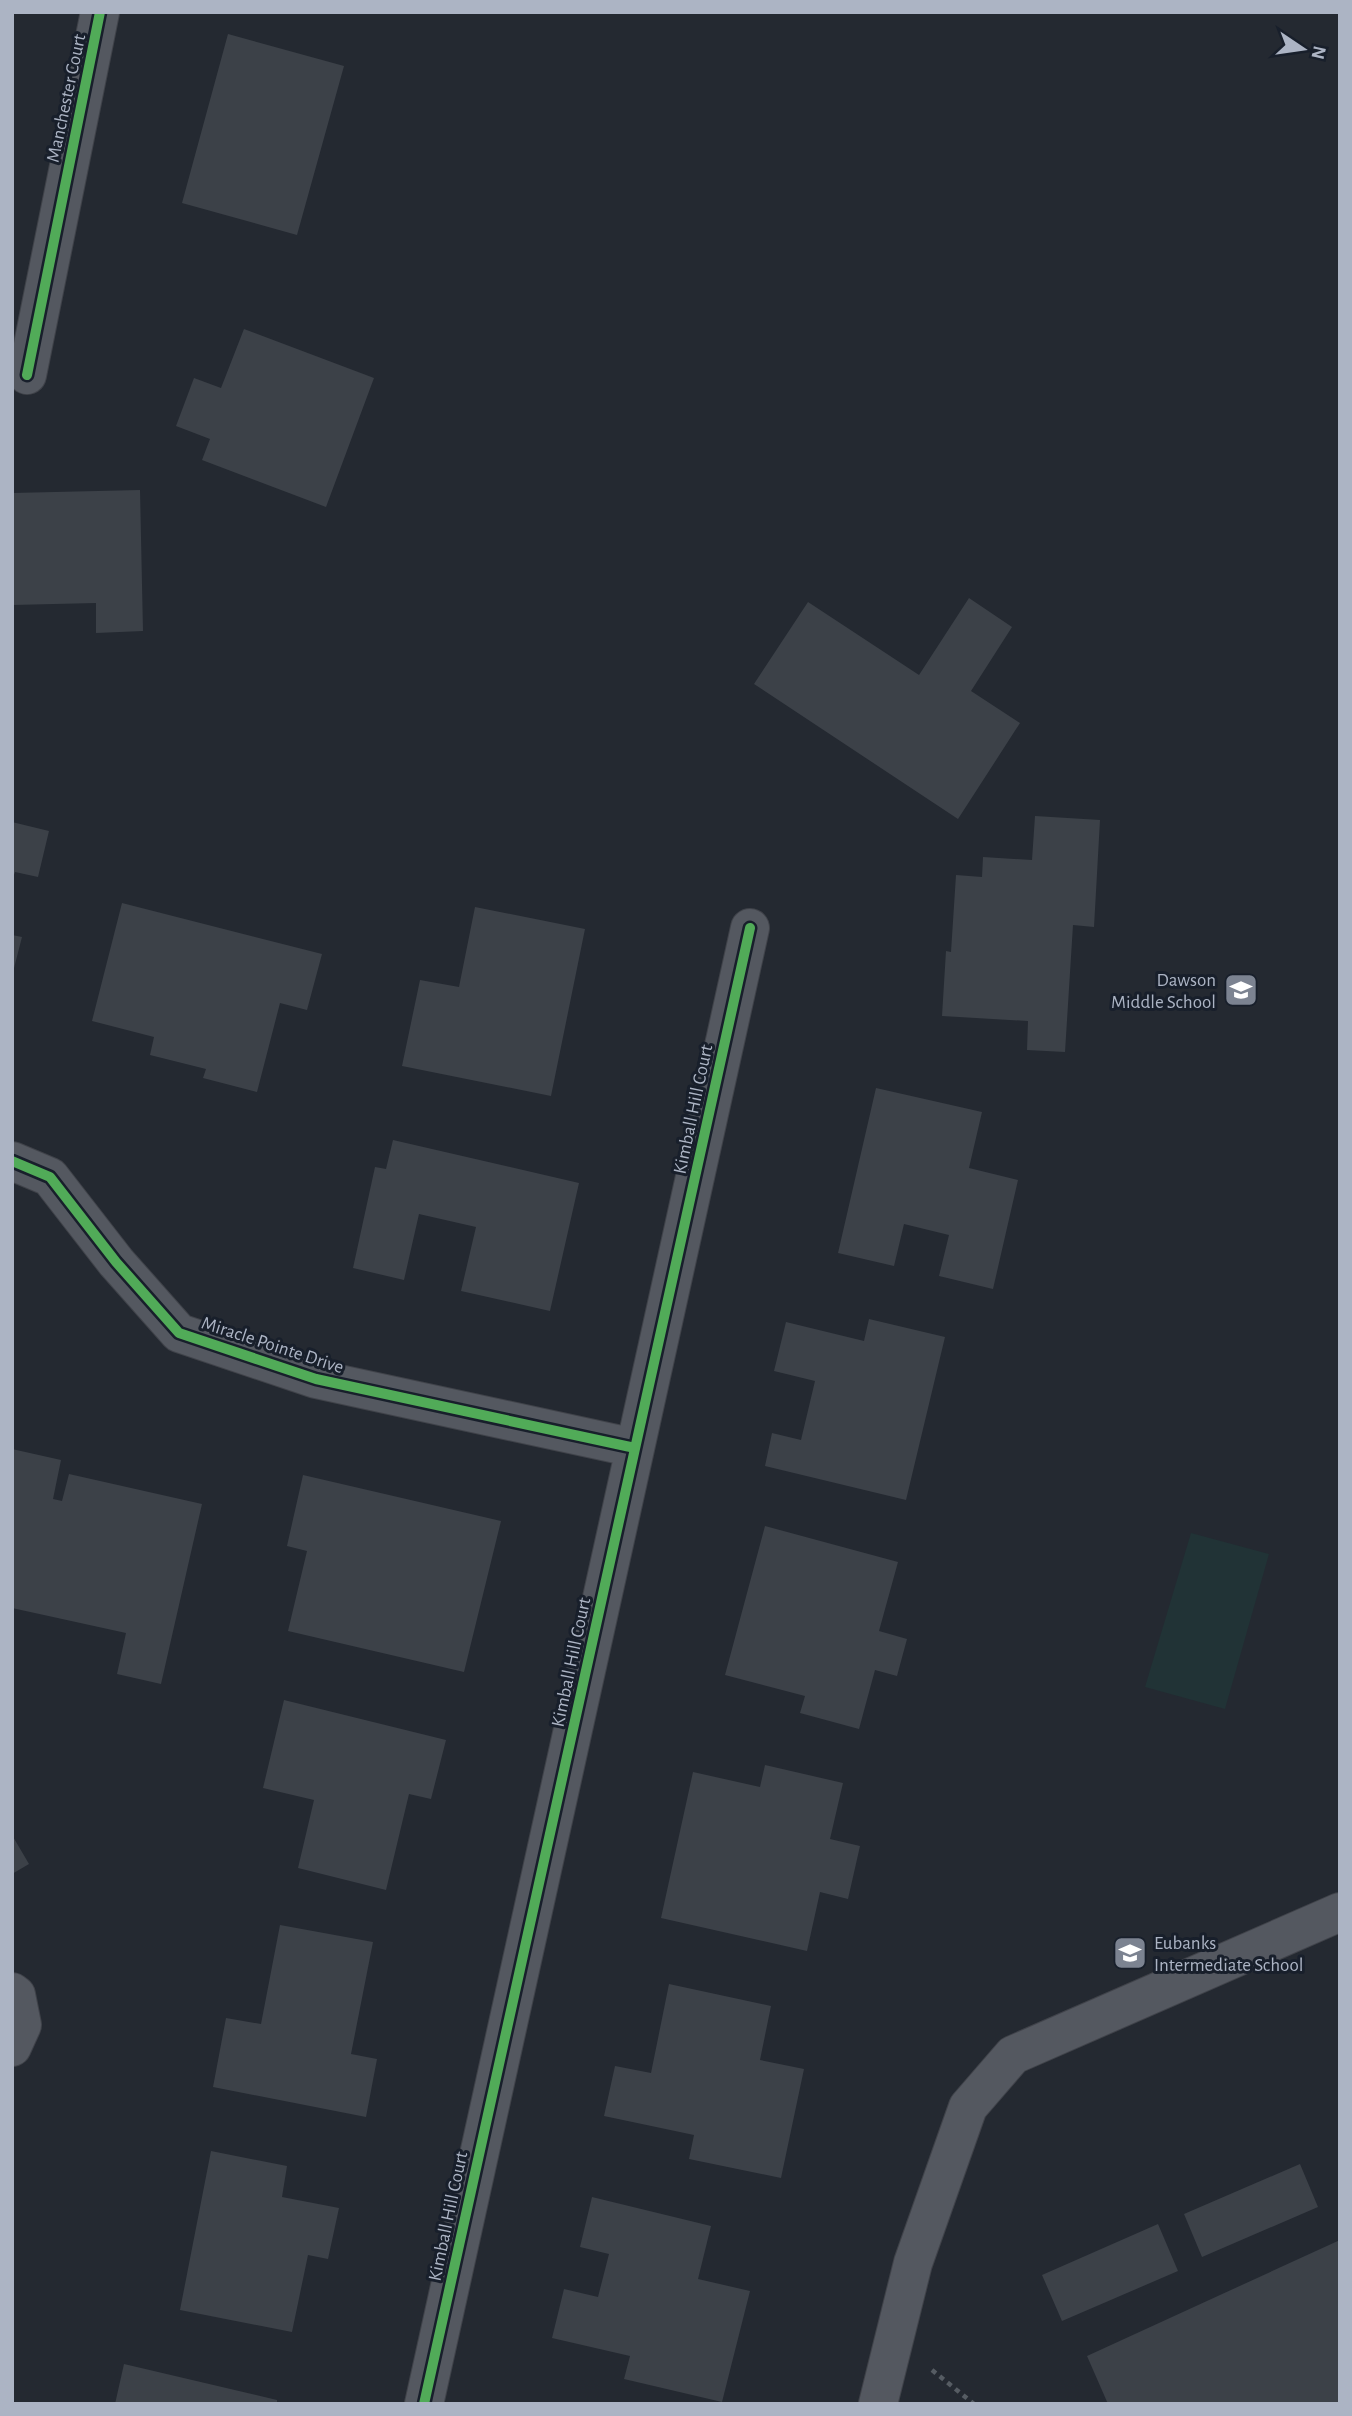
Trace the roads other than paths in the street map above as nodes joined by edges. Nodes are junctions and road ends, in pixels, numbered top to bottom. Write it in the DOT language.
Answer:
graph roads {
  1 [pos="100,12"];
  2 [pos="27,375"];
  3 [pos="750,929"];
  4 [pos="12,1161"];
  5 [pos="635,1448"];
  6 [pos="1340,1912"];
  7 [pos="12,1992"];
  8 [pos="12,2047"];
  9 [pos="424,2404"];
  10 [pos="878,2404"];
  1 -- 2 [label="street, Manchester Court"];
  3 -- 5 [label="street, Kimball Hill Court"];
  4 -- 5 [label="street, Miracle Pointe Drive"];
  5 -- 9 [label="street, Kimball Hill Court"];
  6 -- 10 [label="street"];
  7 -- 8 [label="street"];
}
